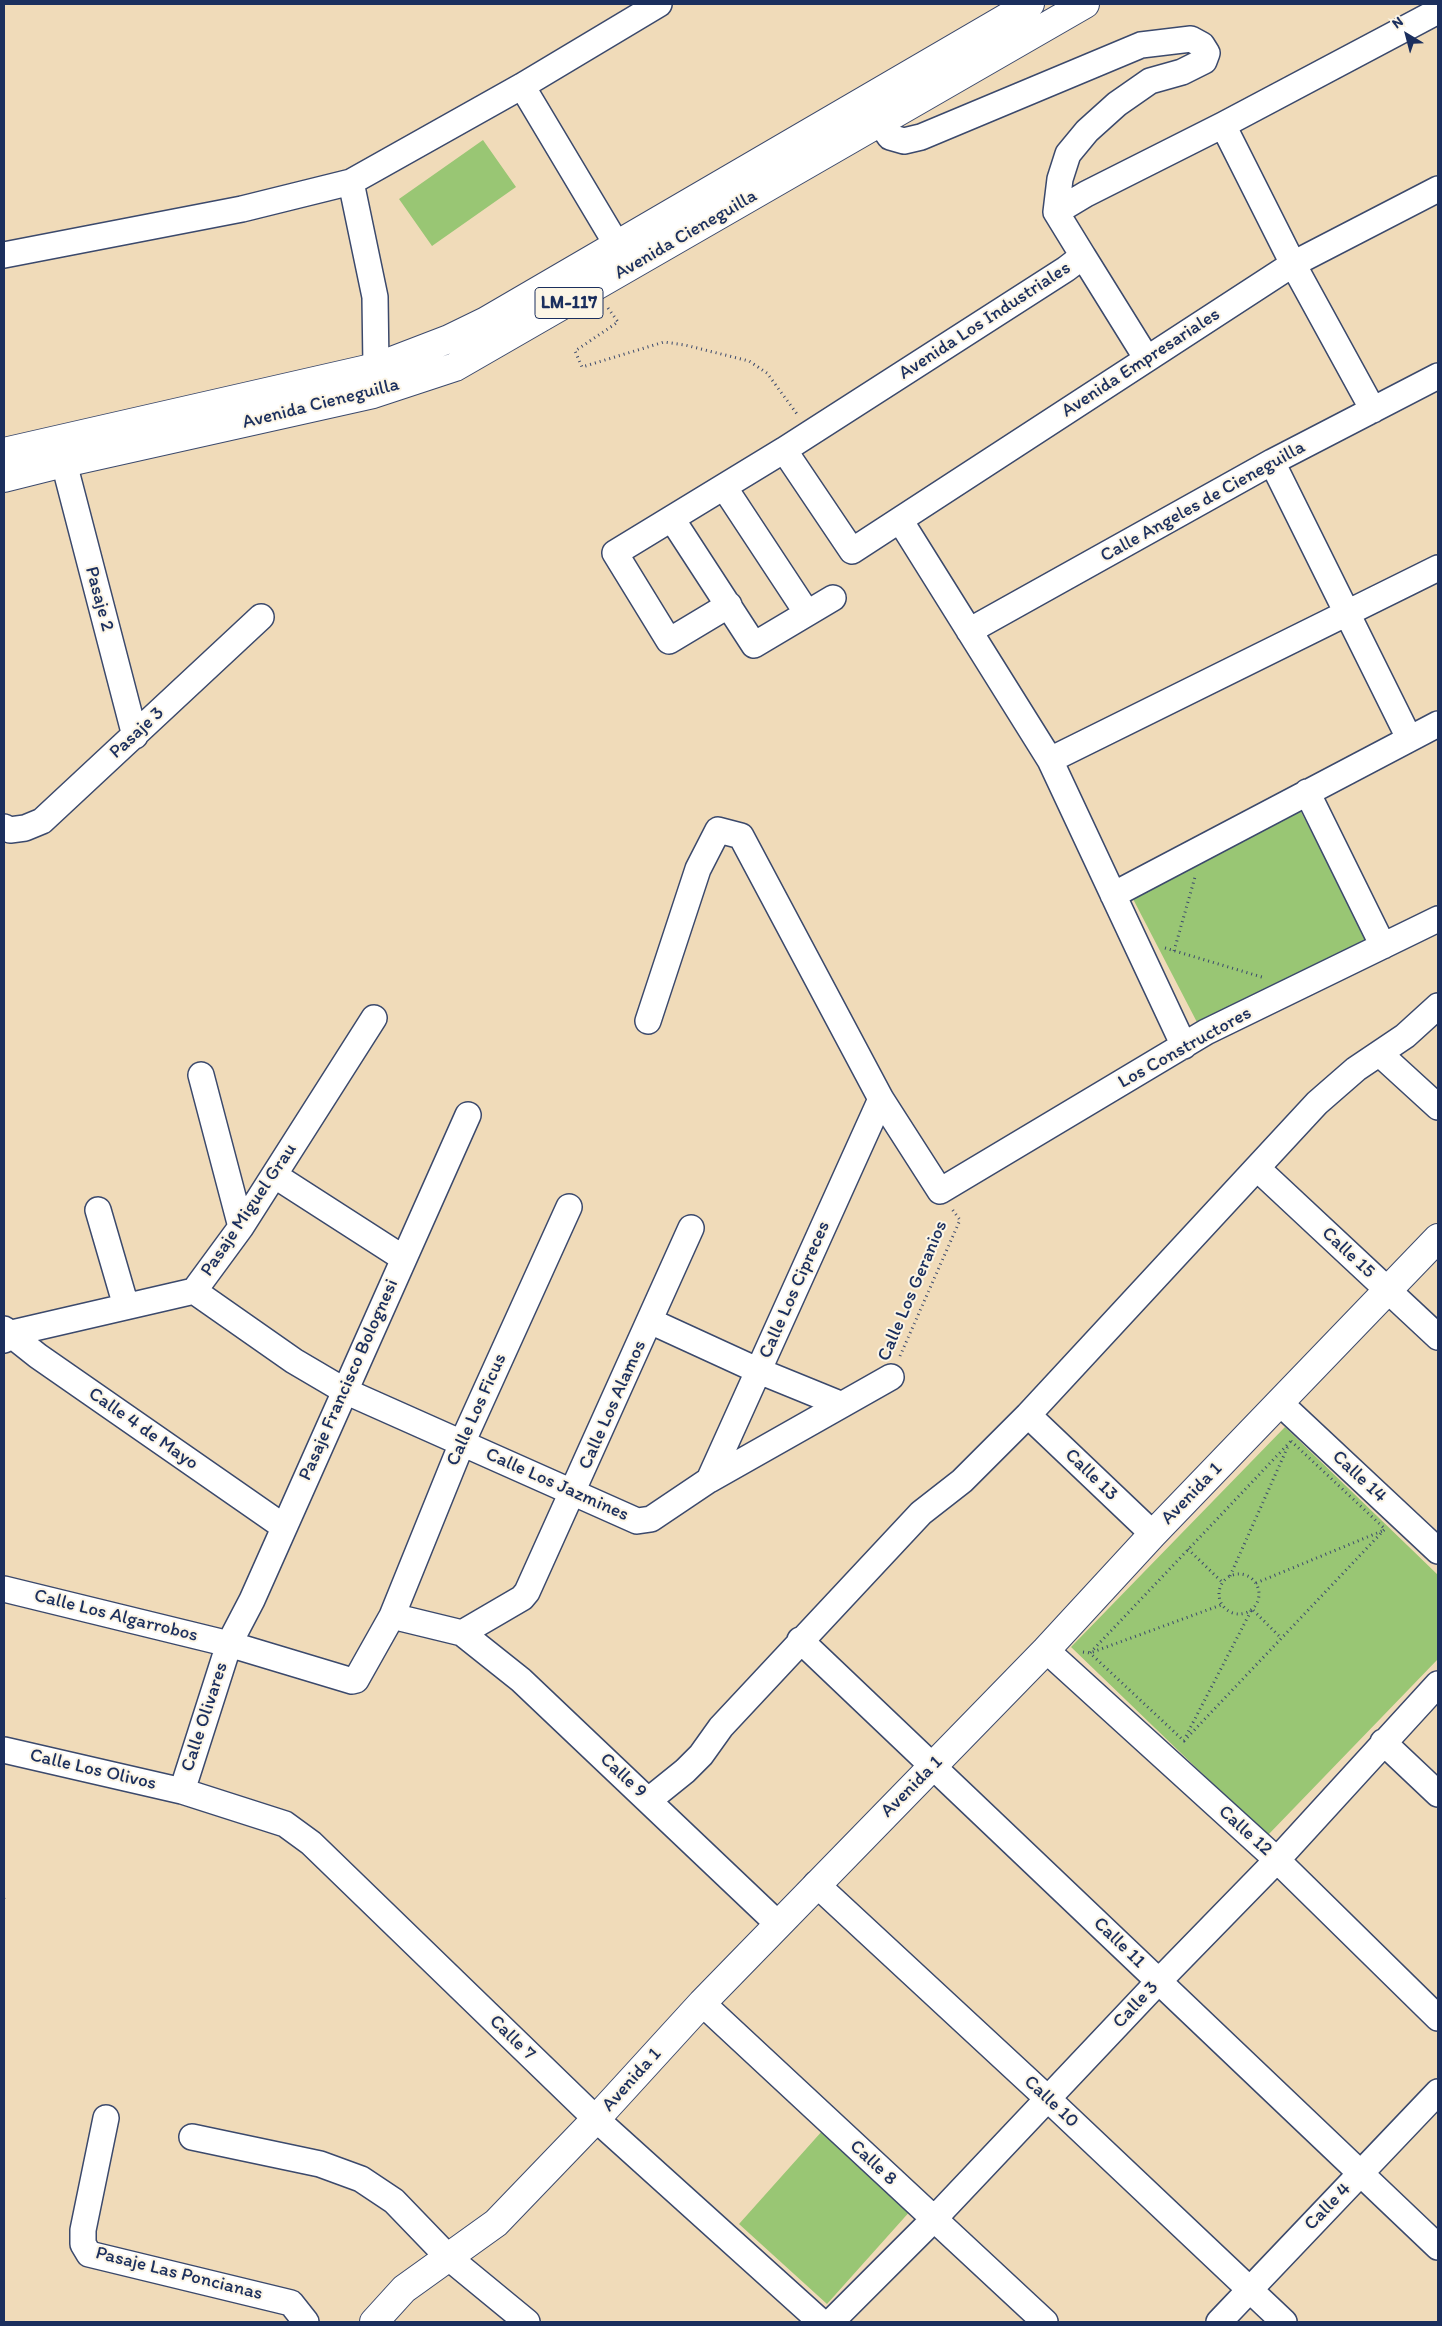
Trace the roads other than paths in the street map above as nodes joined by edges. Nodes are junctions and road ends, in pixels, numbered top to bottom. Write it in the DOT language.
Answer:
graph roads {
  1 [pos="660,4"];
  2 [pos="1030,4"];
  3 [pos="1072,7"];
  4 [pos="1438,11"];
  5 [pos="522,86"];
  6 [pos="880,123"];
  7 [pos="1224,125"];
  8 [pos="351,182"];
  9 [pos="1438,189"];
  10 [pos="1056,212"];
  11 [pos="617,245"];
  12 [pos="4,255"];
  13 [pos="1083,256"];
  14 [pos="1292,264"];
  15 [pos="1147,359"];
  16 [pos="1438,376"];
  17 [pos="375,380"];
  18 [pos="1373,410"];
  19 [pos="784,450"];
  20 [pos="4,452"];
  21 [pos="1272,462"];
  22 [pos="64,463"];
  23 [pos="4,478"];
  24 [pos="724,487"];
  25 [pos="672,519"];
  26 [pos="900,520"];
  27 [pos="1438,568"];
  28 [pos="833,598"];
  29 [pos="729,606"];
  30 [pos="807,613"];
  31 [pos="1348,613"];
  32 [pos="261,617"];
  33 [pos="969,631"];
  34 [pos="1438,724"];
  35 [pos="134,736"];
  36 [pos="1409,738"];
  37 [pos="1050,760"];
  38 [pos="1307,792"];
  39 [pos="4,827"];
  40 [pos="1113,895"];
  41 [pos="1438,919"];
  42 [pos="1383,946"];
  43 [pos="1438,1006"];
  44 [pos="374,1018"];
  45 [pos="648,1021"];
  46 [pos="1184,1046"];
  47 [pos="1380,1054"];
  48 [pos="201,1075"];
  49 [pos="881,1099"];
  50 [pos="1438,1107"];
  51 [pos="468,1115"];
  52 [pos="1258,1169"];
  53 [pos="274,1175"];
  54 [pos="568,1207"];
  55 [pos="98,1210"];
  56 [pos="241,1226"];
  57 [pos="691,1228"];
  58 [pos="1438,1238"];
  59 [pos="403,1258"];
  60 [pos="1388,1290"];
  61 [pos="194,1291"];
  62 [pos="126,1306"];
  63 [pos="650,1321"];
  64 [pos="5,1334"];
  65 [pos="1438,1337"];
  66 [pos="759,1371"];
  67 [pos="891,1377"];
  68 [pos="345,1391"];
  69 [pos="1280,1403"];
  70 [pos="840,1404"];
  71 [pos="1028,1415"];
  72 [pos="462,1442"];
  73 [pos="709,1480"];
  74 [pos="573,1492"];
  75 [pos="284,1527"];
  76 [pos="1153,1534"];
  77 [pos="1438,1551"];
  78 [pos="4,1589"];
  79 [pos="392,1616"];
  80 [pos="462,1633"];
  81 [pos="800,1640"];
  82 [pos="229,1644"];
  83 [pos="1046,1650"];
  84 [pos="1438,1684"];
  85 [pos="1383,1742"];
  86 [pos="4,1750"];
  87 [pos="933,1766"];
  88 [pos="182,1791"];
  89 [pos="1438,1794"];
  90 [pos="649,1800"];
  91 [pos="1277,1860"];
  92 [pos="816,1884"];
  93 [pos="778,1924"];
  94 [pos="1159,1981"];
  95 [pos="702,2003"];
  96 [pos="1438,2018"];
  97 [pos="1438,2092"];
  98 [pos="1047,2098"];
  99 [pos="106,2118"];
  100 [pos="596,2119"];
  101 [pos="192,2137"];
  102 [pos="1360,2173"];
  103 [pos="934,2219"];
  104 [pos="1438,2246"];
  105 [pos="448,2257"];
  106 [pos="1249,2290"];
  107 [pos="306,2322"];
  108 [pos="374,2322"];
  109 [pos="527,2322"];
  110 [pos="821,2322"];
  111 [pos="831,2322"];
  112 [pos="1045,2322"];
  113 [pos="1219,2322"];
  114 [pos="1284,2322"];
  1 -- 5 [label="street"];
  2 -- 11 [label="main road, Avenida Cieneguilla / LM-117"];
  3 -- 6 [label="main road, Avenida Cieneguilla / LM-117"];
  4 -- 7 [label="street"];
  5 -- 8 [label="street"];
  5 -- 11 [label="street"];
  6 -- 10 [label="street"];
  6 -- 17 [label="main road, Avenida Cieneguilla / LM-117"];
  7 -- 10 [label="street"];
  7 -- 14 [label="street"];
  8 -- 12 [label="street"];
  8 -- 17 [label="street"];
  9 -- 14 [label="street, Avenida Empresariales"];
  10 -- 13 [label="street, Avenida Los Industriales"];
  11 -- 17 [label="main road, Avenida Cieneguilla / LM-117"];
  13 -- 15 [label="street"];
  13 -- 19 [label="street, Avenida Los Industriales"];
  14 -- 15 [label="street, Avenida Empresariales"];
  14 -- 18 [label="street"];
  15 -- 26 [label="street, Avenida Empresariales"];
  16 -- 18 [label="street, Calle Angeles de Cieneguilla"];
  17 -- 20 [label="main road, Avenida Cieneguilla / LM-117"];
  17 -- 22 [label="main road, Avenida Cieneguilla / LM-117"];
  18 -- 21 [label="street, Calle Angeles de Cieneguilla"];
  19 -- 24 [label="street, Avenida Los Industriales"];
  19 -- 26 [label="street, Avenida Empresariales"];
  21 -- 31 [label="street"];
  21 -- 33 [label="street, Calle Angeles de Cieneguilla"];
  22 -- 23 [label="main road, Avenida Cieneguilla / LM-117"];
  22 -- 35 [label="street, Pasaje 2"];
  24 -- 25 [label="street, Avenida Los Industriales"];
  24 -- 30 [label="street"];
  25 -- 29 [label="street"];
  25 -- 29 [label="street, Avenida Los Industriales"];
  26 -- 33 [label="street"];
  27 -- 31 [label="street"];
  28 -- 30 [label="street"];
  29 -- 30 [label="street"];
  31 -- 36 [label="street"];
  31 -- 37 [label="street"];
  32 -- 35 [label="street, Pasaje 3"];
  33 -- 37 [label="street"];
  34 -- 36 [label="street"];
  35 -- 39 [label="street, Pasaje 3"];
  36 -- 38 [label="street"];
  37 -- 40 [label="street"];
  38 -- 40 [label="street"];
  38 -- 42 [label="street"];
  40 -- 46 [label="street"];
  41 -- 42 [label="street, Los Constructores"];
  42 -- 46 [label="street, Los Constructores"];
  43 -- 47 [label="street"];
  44 -- 53 [label="street, Pasaje Miguel Grau"];
  45 -- 49 [label="street"];
  46 -- 49 [label="street, Los Constructores"];
  47 -- 50 [label="street"];
  47 -- 52 [label="street"];
  48 -- 56 [label="street"];
  49 -- 66 [label="street, Calle Los Cipreces"];
  51 -- 59 [label="street, Pasaje Francisco Bolognesi"];
  52 -- 60 [label="street, Calle 15"];
  52 -- 71 [label="street"];
  53 -- 56 [label="street, Pasaje Miguel Grau"];
  53 -- 59 [label="street"];
  54 -- 72 [label="street, Calle Los Ficus"];
  55 -- 62 [label="street"];
  56 -- 61 [label="street, Pasaje Miguel Grau"];
  57 -- 63 [label="street, Calle Los Alamos"];
  58 -- 60 [label="main road, Avenida 1"];
  59 -- 68 [label="street, Pasaje Francisco Bolognesi"];
  60 -- 65 [label="street, Calle 15"];
  60 -- 69 [label="main road, Avenida 1"];
  61 -- 62 [label="street, Pasaje Miguel Grau"];
  61 -- 68 [label="street, Calle Los Jazmines"];
  62 -- 64 [label="street, Pasaje Miguel Grau"];
  63 -- 66 [label="street"];
  63 -- 74 [label="street, Calle Los Alamos"];
  64 -- 75 [label="street, Calle 4 de Mayo"];
  66 -- 70 [label="street"];
  66 -- 73 [label="street, Calle Los Cipreces"];
  67 -- 70 [label="street, Calle Los Jazmines"];
  68 -- 72 [label="street, Calle Los Jazmines"];
  68 -- 75 [label="street, Pasaje Francisco Bolognesi"];
  69 -- 76 [label="main road, Avenida 1"];
  69 -- 77 [label="street, Calle 14"];
  70 -- 73 [label="street, Calle Los Jazmines"];
  71 -- 76 [label="street, Calle 13"];
  71 -- 81 [label="street"];
  72 -- 74 [label="street, Calle Los Jazmines"];
  72 -- 79 [label="street, Calle Los Ficus"];
  73 -- 74 [label="street, Calle Los Jazmines"];
  74 -- 80 [label="street, Calle Los Alamos"];
  75 -- 82 [label="street, Pasaje Francisco Bolognesi"];
  76 -- 83 [label="main road, Avenida 1"];
  78 -- 82 [label="street, Calle Los Algarrobos"];
  79 -- 80 [label="street"];
  79 -- 82 [label="street, Calle Los Ficus"];
  80 -- 90 [label="street, Calle 9"];
  81 -- 87 [label="street, Calle 11"];
  81 -- 90 [label="street"];
  82 -- 88 [label="street, Calle Olivares"];
  83 -- 87 [label="main road, Avenida 1"];
  83 -- 91 [label="street, Calle 12"];
  84 -- 85 [label="street, Calle 3"];
  85 -- 89 [label="street"];
  85 -- 91 [label="street, Calle 3"];
  86 -- 88 [label="street, Calle Los Olivos"];
  87 -- 92 [label="main road, Avenida 1"];
  87 -- 94 [label="street, Calle 11"];
  88 -- 100 [label="street, Calle 7"];
  90 -- 93 [label="street, Calle 9"];
  91 -- 94 [label="street, Calle 3"];
  91 -- 96 [label="street, Calle 12"];
  92 -- 93 [label="main road, Avenida 1"];
  92 -- 98 [label="street, Calle 10"];
  93 -- 95 [label="main road, Avenida 1"];
  94 -- 98 [label="street, Calle 3"];
  94 -- 102 [label="street, Calle 11"];
  95 -- 100 [label="main road, Avenida 1"];
  95 -- 103 [label="street, Calle 8"];
  97 -- 102 [label="street, Calle 4"];
  98 -- 103 [label="street, Calle 3"];
  98 -- 106 [label="street, Calle 10"];
  99 -- 107 [label="street, Pasaje Las Poncianas"];
  100 -- 105 [label="main road, Avenida 1"];
  100 -- 110 [label="street, Calle 7"];
  101 -- 105 [label="street"];
  102 -- 104 [label="street, Calle 11"];
  102 -- 106 [label="street, Calle 4"];
  103 -- 111 [label="street, Calle 3"];
  103 -- 112 [label="street, Calle 8"];
  105 -- 108 [label="main road, Avenida 1"];
  105 -- 109 [label="street"];
  106 -- 113 [label="street, Calle 4"];
  106 -- 114 [label="street, Calle 10"];
}
